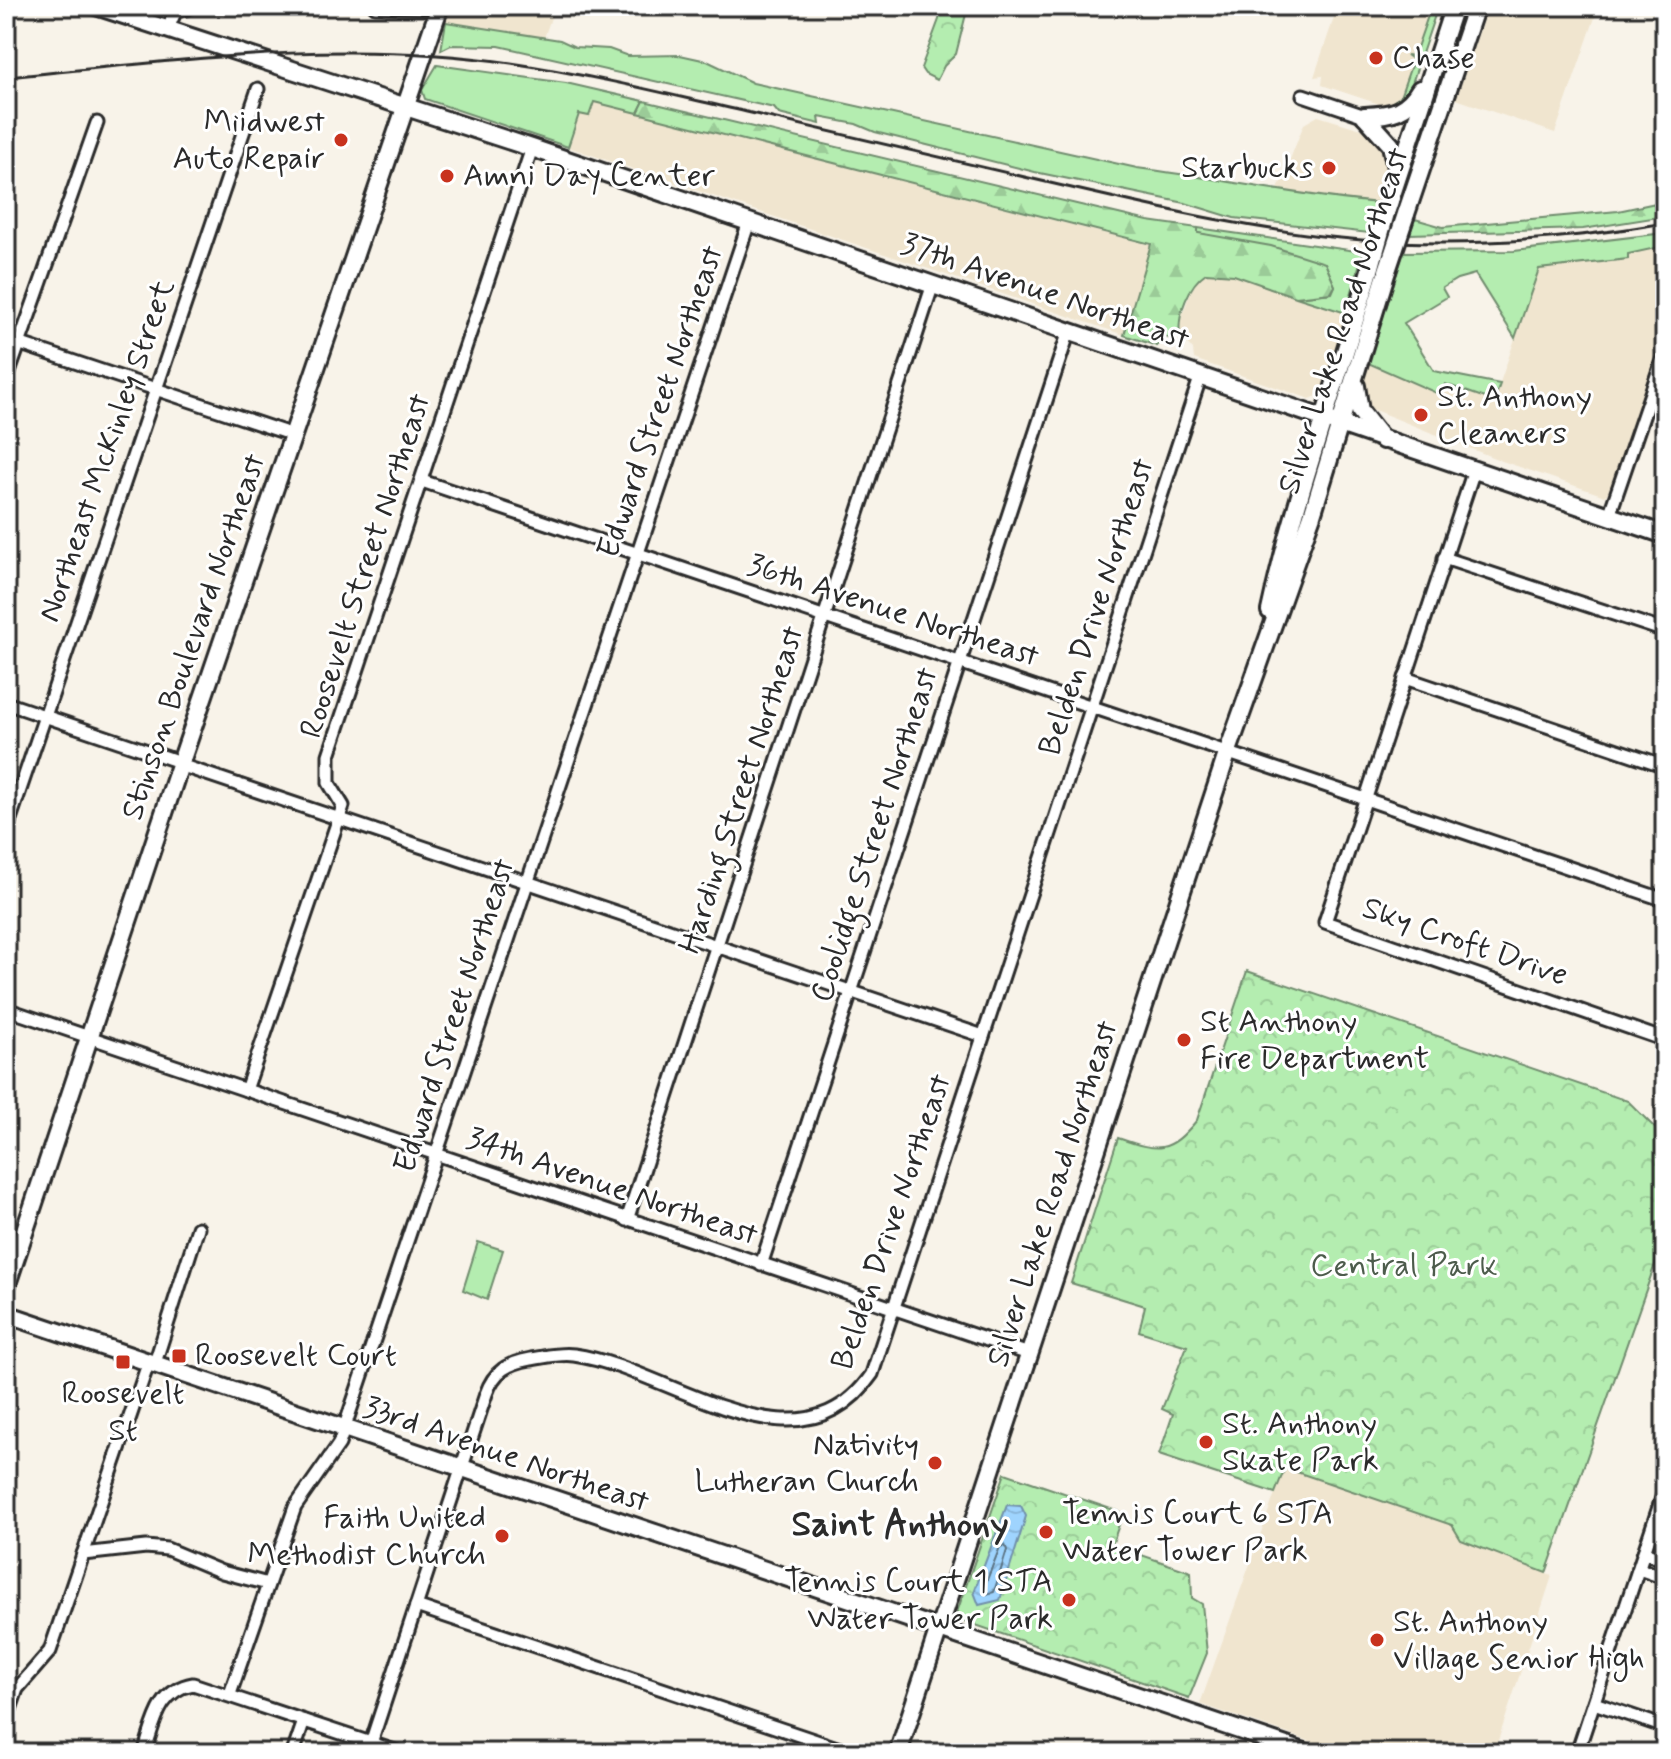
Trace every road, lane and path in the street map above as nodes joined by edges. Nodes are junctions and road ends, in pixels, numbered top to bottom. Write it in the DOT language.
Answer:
graph roads {
  1 [pos="96,6"];
  2 [pos="239,6"];
  3 [pos="375,6"];
  4 [pos="1454,6"];
  5 [pos="1476,6"];
  6 [pos="439,7"];
  7 [pos="168,29"];
  8 [pos="1436,59"];
  9 [pos="258,89"];
  10 [pos="1303,95"];
  11 [pos="405,107"];
  12 [pos="1365,116"];
  13 [pos="97,123"];
  14 [pos="1410,139"];
  15 [pos="532,148"];
  16 [pos="1421,168"];
  17 [pos="1398,176"];
  18 [pos="749,222"];
  19 [pos="1379,270"];
  20 [pos="933,284"];
  21 [pos="1069,331"];
  22 [pos="6,339"];
  23 [pos="19,343"];
  24 [pos="1665,352"];
  25 [pos="1357,368"];
  26 [pos="1201,375"];
  27 [pos="6,381"];
  28 [pos="156,388"];
  29 [pos="1332,423"];
  30 [pos="293,435"];
  31 [pos="1383,440"];
  32 [pos="1474,470"];
  33 [pos="422,481"];
  34 [pos="1609,516"];
  35 [pos="1665,535"];
  36 [pos="638,553"];
  37 [pos="1444,558"];
  38 [pos="826,617"];
  39 [pos="1665,631"];
  40 [pos="960,661"];
  41 [pos="1405,678"];
  42 [pos="6,703"];
  43 [pos="1092,705"];
  44 [pos="45,716"];
  45 [pos="1228,751"];
  46 [pos="180,763"];
  47 [pos="1665,766"];
  48 [pos="1365,798"];
  49 [pos="338,818"];
  50 [pos="6,831"];
  51 [pos="527,882"];
  52 [pos="1665,900"];
  53 [pos="717,946"];
  54 [pos="851,991"];
  55 [pos="6,1009"];
  56 [pos="88,1036"];
  57 [pos="983,1036"];
  58 [pos="1665,1040"];
  59 [pos="246,1090"];
  60 [pos="436,1155"];
  61 [pos="627,1220"];
  62 [pos="198,1228"];
  63 [pos="761,1265"];
  64 [pos="6,1287"];
  65 [pos="896,1309"];
  66 [pos="6,1314"];
  67 [pos="1029,1354"];
  68 [pos="151,1365"];
  69 [pos="344,1430"];
  70 [pos="461,1470"];
  71 [pos="1665,1489"];
  72 [pos="1644,1552"];
  73 [pos="83,1554"];
  74 [pos="1665,1560"];
  75 [pos="1639,1569"];
  76 [pos="1665,1578"];
  77 [pos="268,1584"];
  78 [pos="416,1606"];
  79 [pos="940,1630"];
  80 [pos="230,1694"];
  81 [pos="1594,1703"];
  82 [pos="6,1721"];
  83 [pos="304,1721"];
  84 [pos="1665,1727"];
  85 [pos="371,1743"];
  86 [pos="144,1753"];
  87 [pos="293,1753"];
  88 [pos="401,1753"];
  89 [pos="852,1753"];
  90 [pos="898,1753"];
  91 [pos="1307,1753"];
  92 [pos="1577,1753"];
  1 -- 7 [label="street, 37th Avenue Northeast"];
  2 -- 7 [label="street"];
  3 -- 6 [label="street"];
  4 -- 8 [label="street"];
  5 -- 16 [label="street, Silver Lake Road Northeast"];
  6 -- 11 [label="street, Stinson Boulevard Northeast"];
  7 -- 11 [label="street, 37th Avenue Northeast"];
  8 -- 12 [label="street"];
  8 -- 14 [label="street"];
  9 -- 28 [label="street, Northeast McKinley Street"];
  10 -- 12 [label="street"];
  11 -- 15 [label="street, 37th Avenue Northeast"];
  11 -- 30 [label="street, Stinson Boulevard Northeast"];
  12 -- 14 [label="street"];
  12 -- 17 [label="street"];
  13 -- 23 [label="street"];
  14 -- 16 [label="street"];
  14 -- 17 [label="street"];
  15 -- 18 [label="street, 37th Avenue Northeast"];
  15 -- 33 [label="street, Roosevelt Street Northeast"];
  16 -- 19 [label="street, Silver Lake Road Northeast, bridge"];
  17 -- 19 [label="street, bridge"];
  18 -- 20 [label="street, 37th Avenue Northeast"];
  18 -- 36 [label="street, Edward Street Northeast"];
  19 -- 25 [label="street, Silver Lake Road Northeast"];
  19 -- 29 [label="street"];
  20 -- 21 [label="street, 37th Avenue Northeast"];
  20 -- 38 [label="street, Harding Street Northeast"];
  21 -- 26 [label="street, 37th Avenue Northeast"];
  21 -- 40 [label="street, Coolidge Street Northeast"];
  22 -- 23 [label="street"];
  23 -- 27 [label="street"];
  23 -- 28 [label="street"];
  24 -- 34 [label="street"];
  25 -- 29 [label="street, Silver Lake Road Northeast"];
  25 -- 31 [label="street"];
  26 -- 29 [label="street, 37th Avenue Northeast"];
  26 -- 43 [label="street, Belden Drive Northeast"];
  28 -- 30 [label="street"];
  28 -- 44 [label="street, Northeast McKinley Street"];
  29 -- 31 [label="street, 37th Avenue Northeast"];
  29 -- 45 [label="street, Silver Lake Road Northeast"];
  30 -- 46 [label="street, Stinson Boulevard Northeast"];
  31 -- 32 [label="street, 37th Avenue Northeast"];
  32 -- 34 [label="street, 37th Avenue Northeast"];
  32 -- 37 [label="street"];
  33 -- 36 [label="street, 36th Avenue Northeast"];
  33 -- 49 [label="street, Roosevelt Street Northeast"];
  34 -- 35 [label="street, 37th Avenue Northeast"];
  36 -- 38 [label="street, 36th Avenue Northeast"];
  36 -- 51 [label="street, Edward Street Northeast"];
  37 -- 39 [label="street"];
  37 -- 41 [label="street"];
  38 -- 40 [label="street, 36th Avenue Northeast"];
  38 -- 53 [label="street, Harding Street Northeast"];
  40 -- 43 [label="street, 36th Avenue Northeast"];
  40 -- 54 [label="street, Coolidge Street Northeast"];
  41 -- 47 [label="street"];
  41 -- 48 [label="street"];
  42 -- 44 [label="street"];
  43 -- 45 [label="street, 36th Avenue Northeast"];
  43 -- 57 [label="street, Belden Drive Northeast"];
  44 -- 46 [label="street"];
  44 -- 50 [label="street, Northeast McKinley Street"];
  45 -- 48 [label="street, 36th Avenue Northeast"];
  45 -- 67 [label="street, Silver Lake Road Northeast"];
  46 -- 49 [label="street"];
  46 -- 56 [label="street, Stinson Boulevard Northeast"];
  48 -- 52 [label="street, 36th Avenue Northeast"];
  48 -- 58 [label="street, Sky Croft Drive"];
  49 -- 51 [label="street"];
  49 -- 59 [label="street"];
  51 -- 53 [label="street"];
  51 -- 60 [label="street, Edward Street Northeast"];
  53 -- 54 [label="street"];
  53 -- 61 [label="street, Harding Street Northeast"];
  54 -- 57 [label="street"];
  54 -- 63 [label="street, Coolidge Street Northeast"];
  55 -- 56 [label="street, 34th Avenue Northeast"];
  56 -- 59 [label="street, 34th Avenue Northeast"];
  56 -- 64 [label="street, Stinson Boulevard Northeast"];
  57 -- 65 [label="street, Belden Drive Northeast"];
  59 -- 60 [label="street, 34th Avenue Northeast"];
  60 -- 61 [label="street, 34th Avenue Northeast"];
  60 -- 69 [label="street, Edward Street Northeast"];
  61 -- 63 [label="street, 34th Avenue Northeast"];
  62 -- 68 [label="street"];
  63 -- 65 [label="street, 34th Avenue Northeast"];
  65 -- 67 [label="street, 34th Avenue Northeast"];
  65 -- 70 [label="street, Belden Drive Northeast"];
  66 -- 68 [label="street, 33rd Avenue Northeast"];
  67 -- 79 [label="street, Silver Lake Road Northeast"];
  68 -- 69 [label="street, 33rd Avenue Northeast"];
  68 -- 73 [label="street"];
  69 -- 70 [label="street, 33rd Avenue Northeast"];
  69 -- 77 [label="street, Edward Street Northeast"];
  70 -- 78 [label="street, Belden Drive Northeast"];
  70 -- 79 [label="street, 33rd Avenue Northeast"];
  71 -- 72 [label="street"];
  72 -- 74 [label="street"];
  72 -- 75 [label="street"];
  73 -- 77 [label="street"];
  73 -- 82 [label="street"];
  75 -- 76 [label="street"];
  75 -- 81 [label="street"];
  77 -- 80 [label="street, Edward Street Northeast"];
  78 -- 85 [label="street, Belden Drive Northeast"];
  78 -- 89 [label="street"];
  79 -- 90 [label="street, Silver Lake Road Northeast"];
  79 -- 91 [label="street, 33rd Avenue Northeast"];
  80 -- 83 [label="street"];
  80 -- 86 [label="street"];
  81 -- 84 [label="street"];
  81 -- 92 [label="street"];
  83 -- 85 [label="street"];
  83 -- 87 [label="street"];
  85 -- 88 [label="street"];
}
